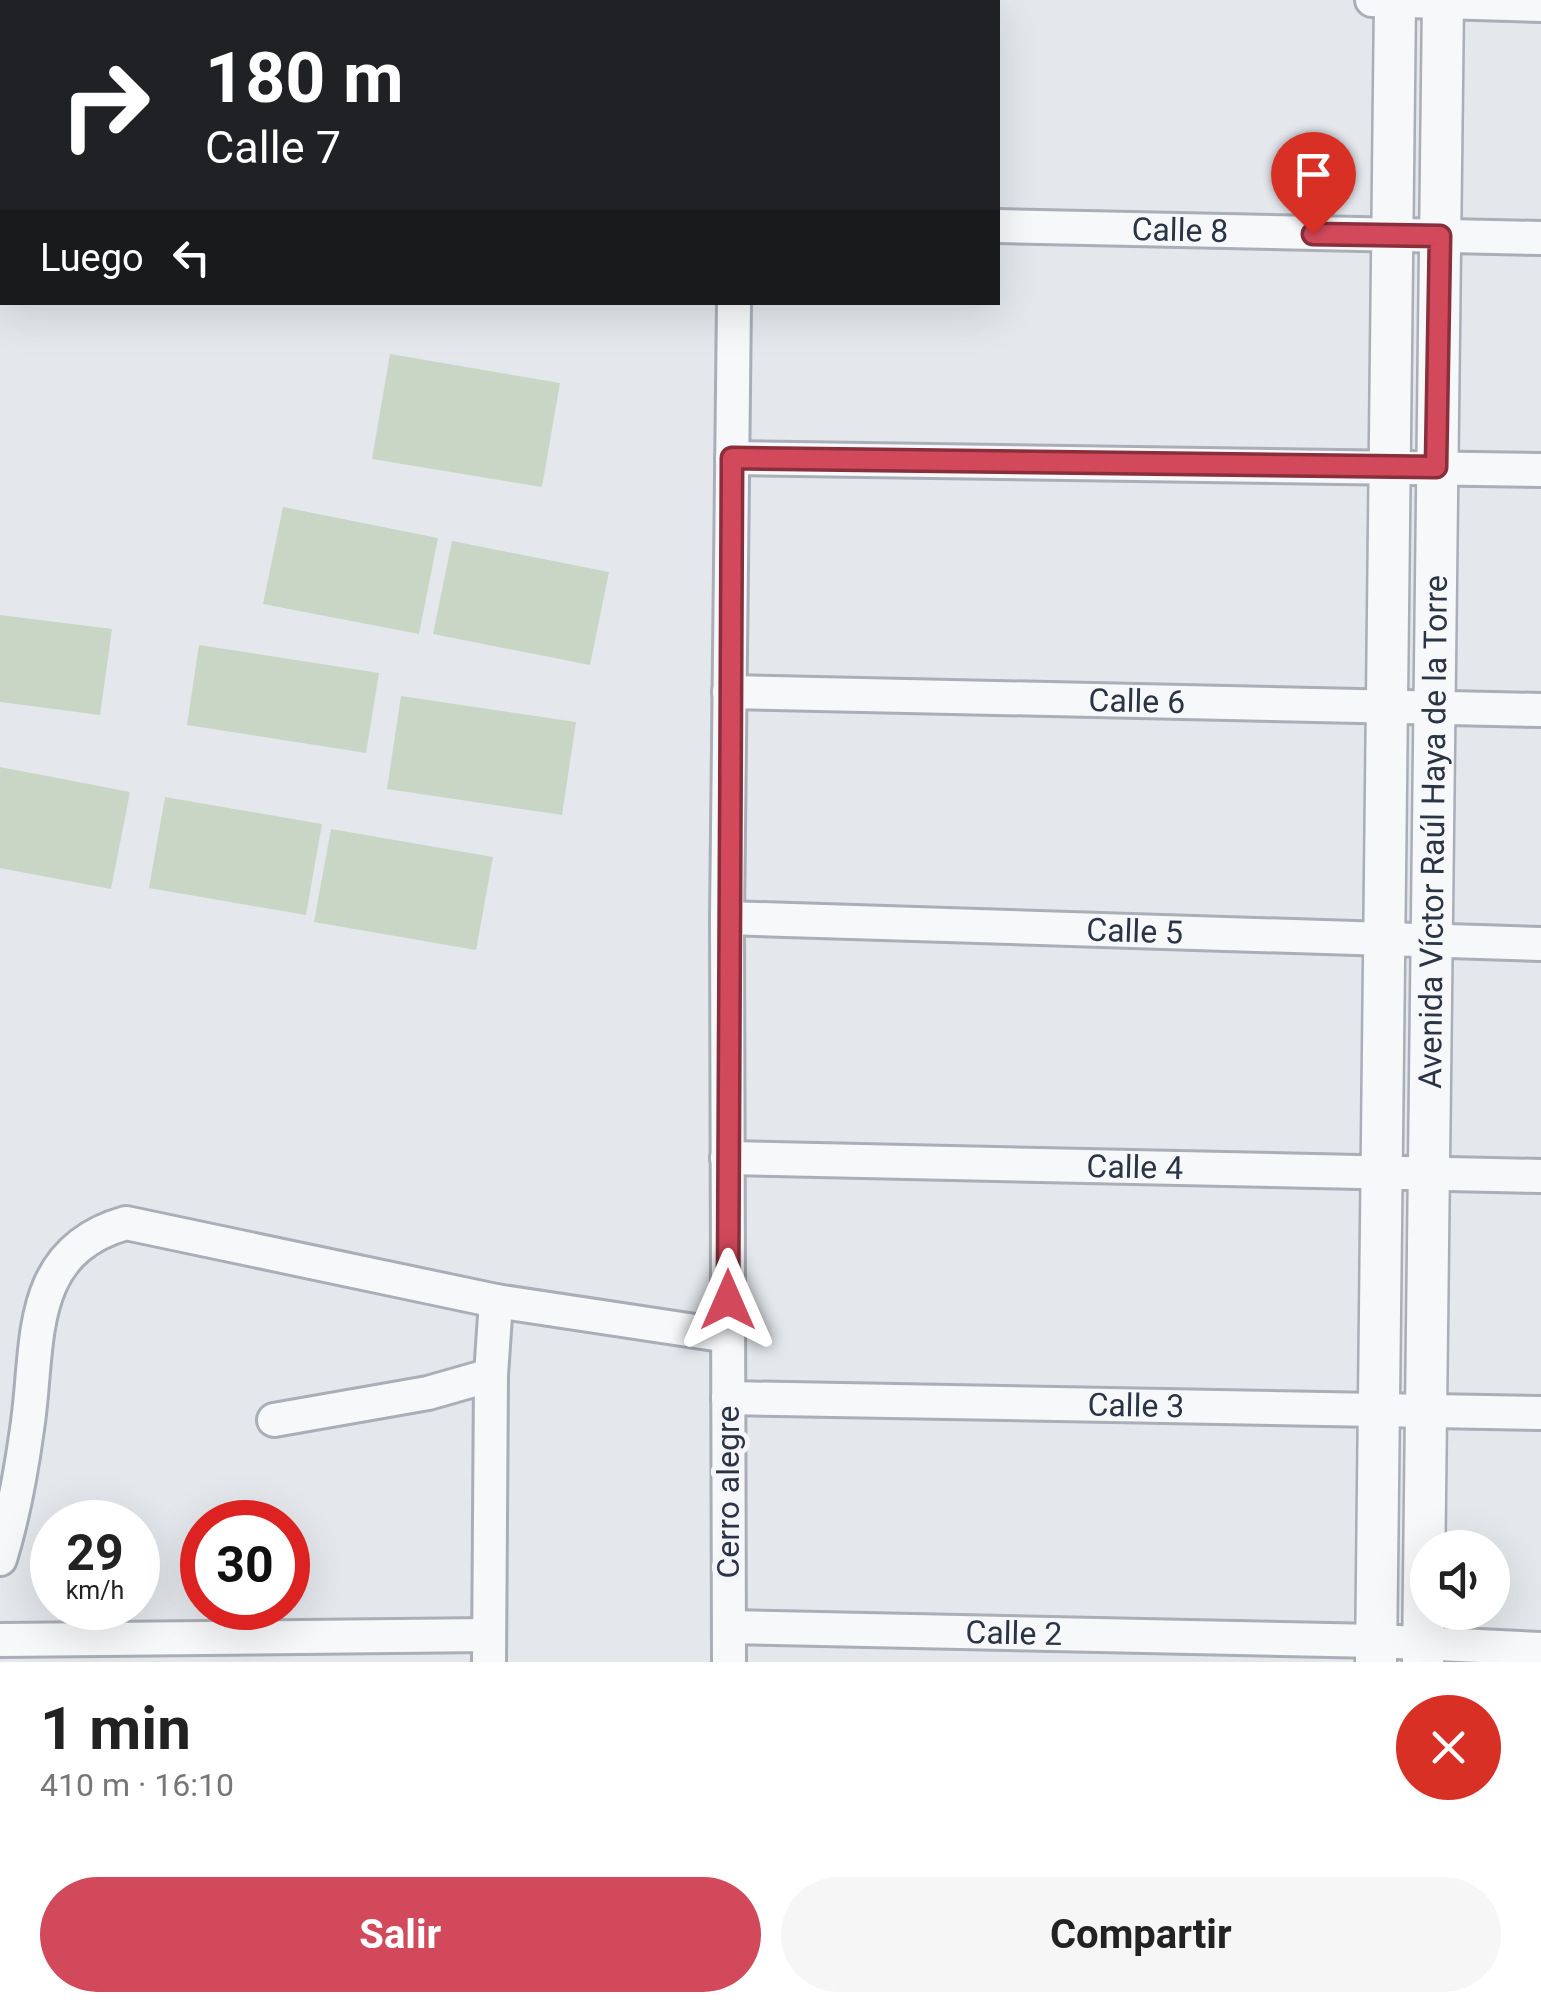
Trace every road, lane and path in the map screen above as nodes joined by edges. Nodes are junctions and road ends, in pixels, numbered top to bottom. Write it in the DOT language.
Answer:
graph roads {
  1 [pos="1372,0"];
  2 [pos="1396,0"];
  3 [pos="1444,1"];
  4 [pos="1541,5"];
  5 [pos="1000,226"];
  6 [pos="1392,236"];
  7 [pos="1440,236"];
  8 [pos="1541,238"];
  9 [pos="734,305"];
  10 [pos="732,458"];
  11 [pos="1388,466"];
  12 [pos="1436,467"];
  13 [pos="1541,470"];
  14 [pos="729,692"];
  15 [pos="1385,704"];
  16 [pos="1432,706"];
  17 [pos="1541,710"];
  18 [pos="727,918"];
  19 [pos="1383,940"];
  20 [pos="1430,940"];
  21 [pos="1541,944"];
  22 [pos="728,1158"];
  23 [pos="1381,1170"];
  24 [pos="1428,1174"];
  25 [pos="1541,1176"];
  26 [pos="496,1301"];
  27 [pos="728,1336"];
  28 [pos="491,1375"];
  29 [pos="728,1398"];
  30 [pos="1378,1409"];
  31 [pos="1425,1410"];
  32 [pos="1541,1413"];
  33 [pos="274,1420"];
  34 [pos="0,1559"];
  35 [pos="728,1627"];
  36 [pos="0,1640"];
  37 [pos="489,1648"];
  38 [pos="1541,1648"];
  39 [pos="1376,1651"];
  40 [pos="1423,1654"];
  41 [pos="729,1662"];
  1 -- 2 [label="street"];
  2 -- 3 [label="street"];
  2 -- 6 [label="street, Avenida Víctor Raúl Haya de la Torre"];
  3 -- 4 [label="street"];
  3 -- 7 [label="street, Avenida Víctor Raúl Haya de la Torre"];
  5 -- 6 [label="street, Calle 8"];
  6 -- 7 [label="street, Calle 8"];
  6 -- 11 [label="street, Avenida Víctor Raúl Haya de la Torre"];
  7 -- 8 [label="street, Calle 8"];
  7 -- 12 [label="street, Avenida Víctor Raúl Haya de la Torre"];
  9 -- 10 [label="street, Cerro alegre"];
  10 -- 11 [label="street"];
  10 -- 14 [label="street, Cerro alegre"];
  11 -- 12 [label="street"];
  11 -- 15 [label="street, Avenida Víctor Raúl Haya de la Torre"];
  12 -- 13 [label="street"];
  12 -- 16 [label="street, Avenida Víctor Raúl Haya de la Torre"];
  14 -- 15 [label="street, Calle 6"];
  14 -- 18 [label="street, Cerro alegre"];
  15 -- 16 [label="street, Calle 6"];
  15 -- 19 [label="street, Avenida Víctor Raúl Haya de la Torre"];
  16 -- 17 [label="street, Calle 6"];
  16 -- 20 [label="street, Avenida Víctor Raúl Haya de la Torre"];
  18 -- 19 [label="street, Calle 5"];
  18 -- 22 [label="street, Cerro alegre"];
  19 -- 20 [label="street, Calle 5"];
  19 -- 23 [label="street, Avenida Víctor Raúl Haya de la Torre"];
  20 -- 21 [label="street, Calle 5"];
  20 -- 24 [label="street, Avenida Víctor Raúl Haya de la Torre"];
  22 -- 23 [label="street, Calle 4"];
  22 -- 27 [label="street, Cerro alegre"];
  23 -- 24 [label="street, Calle 4"];
  23 -- 30 [label="street, Avenida Víctor Raúl Haya de la Torre"];
  24 -- 25 [label="street, Calle 4"];
  24 -- 31 [label="street, Avenida Víctor Raúl Haya de la Torre"];
  26 -- 27 [label="street"];
  26 -- 28 [label="street"];
  26 -- 34 [label="street"];
  27 -- 29 [label="street, Cerro alegre"];
  28 -- 33 [label="street"];
  28 -- 37 [label="street"];
  29 -- 30 [label="street, Calle 3"];
  29 -- 35 [label="street, Cerro alegre"];
  30 -- 31 [label="street, Calle 3"];
  30 -- 39 [label="street, Avenida Víctor Raúl Haya de la Torre"];
  31 -- 32 [label="street, Calle 3"];
  31 -- 40 [label="street, Avenida Víctor Raúl Haya de la Torre"];
  35 -- 39 [label="street, Calle 2"];
  35 -- 41 [label="street, Cerro alegre"];
  36 -- 37 [label="street"];
  38 -- 40 [label="street, Calle 2"];
  39 -- 40 [label="street, Calle 2"];
}
